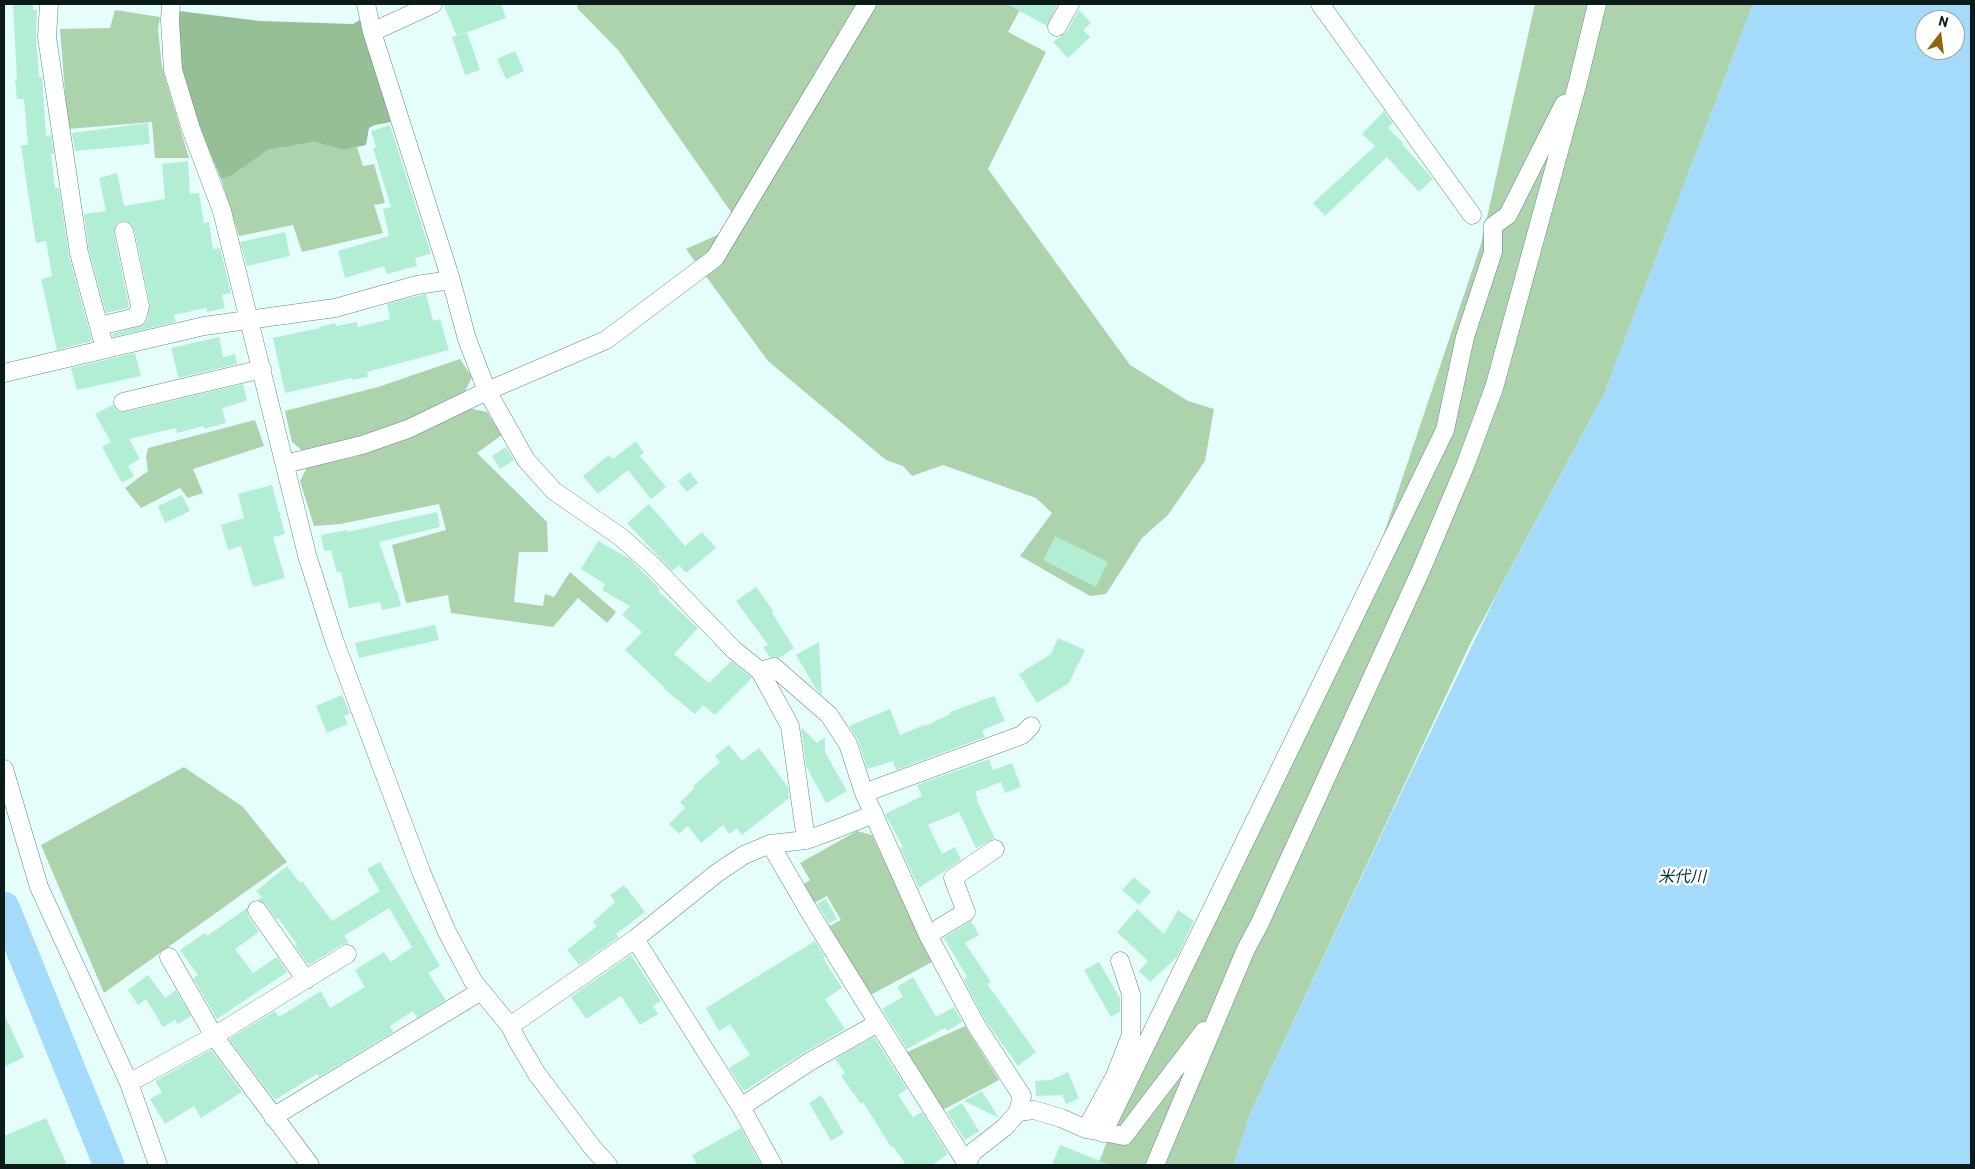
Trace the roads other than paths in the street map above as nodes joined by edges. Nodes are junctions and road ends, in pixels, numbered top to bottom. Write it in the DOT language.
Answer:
graph roads {
  1 [pos="49,4"];
  2 [pos="171,4"];
  3 [pos="366,4"];
  4 [pos="434,4"];
  5 [pos="868,4"];
  6 [pos="1070,4"];
  7 [pos="1320,4"];
  8 [pos="1597,4"];
  9 [pos="1057,26"];
  10 [pos="372,32"];
  11 [pos="1580,72"];
  12 [pos="1472,215"];
  13 [pos="124,231"];
  14 [pos="451,280"];
  15 [pos="250,320"];
  16 [pos="99,326"];
  17 [pos="105,349"];
  18 [pos="262,369"];
  19 [pos="4,373"];
  20 [pos="487,391"];
  21 [pos="123,402"];
  22 [pos="285,464"];
  23 [pos="760,671"];
  24 [pos="1031,726"];
  25 [pos="4,769"];
  26 [pos="864,793"];
  27 [pos="874,814"];
  28 [pos="806,840"];
  29 [pos="770,844"];
  30 [pos="995,849"];
  31 [pos="257,910"];
  32 [pos="928,935"];
  33 [pos="635,939"];
  34 [pos="347,954"];
  35 [pos="169,957"];
  36 [pos="1120,961"];
  37 [pos="306,980"];
  38 [pos="481,991"];
  39 [pos="1220,1010"];
  40 [pos="878,1023"];
  41 [pos="510,1026"];
  42 [pos="214,1036"];
  43 [pos="128,1084"];
  44 [pos="741,1107"];
  45 [pos="1018,1112"];
  46 [pos="273,1117"];
  47 [pos="1086,1128"];
  48 [pos="1104,1133"];
  49 [pos="967,1164"];
  50 [pos="158,1165"];
  51 [pos="310,1165"];
  52 [pos="608,1165"];
  53 [pos="773,1165"];
  54 [pos="1155,1165"];
  1 -- 16 [label="street"];
  2 -- 15 [label="street"];
  3 -- 10 [label="street"];
  4 -- 10 [label="street"];
  5 -- 20 [label="street"];
  6 -- 9 [label="street"];
  7 -- 12 [label="street"];
  8 -- 11 [label="street"];
  10 -- 14 [label="street"];
  11 -- 39 [label="street"];
  11 -- 48 [label="street"];
  13 -- 16 [label="street"];
  14 -- 15 [label="street"];
  14 -- 20 [label="street"];
  15 -- 17 [label="street"];
  15 -- 18 [label="street"];
  16 -- 17 [label="street"];
  17 -- 19 [label="street"];
  18 -- 21 [label="street"];
  18 -- 22 [label="street"];
  20 -- 22 [label="street"];
  20 -- 23 [label="street"];
  22 -- 38 [label="street"];
  23 -- 26 [label="street"];
  23 -- 28 [label="street"];
  24 -- 26 [label="street"];
  25 -- 43 [label="street"];
  26 -- 27 [label="street"];
  27 -- 28 [label="street"];
  27 -- 32 [label="street"];
  28 -- 29 [label="street"];
  29 -- 33 [label="street"];
  29 -- 40 [label="street"];
  30 -- 32 [label="street"];
  31 -- 37 [label="street"];
  32 -- 45 [label="street"];
  33 -- 41 [label="street"];
  33 -- 44 [label="street"];
  34 -- 37 [label="street"];
  35 -- 42 [label="street"];
  36 -- 47 [label="street"];
  37 -- 42 [label="street"];
  38 -- 41 [label="street"];
  38 -- 46 [label="street"];
  39 -- 48 [label="street"];
  39 -- 54 [label="street"];
  40 -- 44 [label="street"];
  40 -- 49 [label="street"];
  41 -- 52 [label="street"];
  42 -- 43 [label="street"];
  42 -- 46 [label="street"];
  43 -- 50 [label="street"];
  44 -- 53 [label="street"];
  45 -- 47 [label="street"];
  45 -- 49 [label="street"];
  46 -- 51 [label="street"];
  47 -- 48 [label="street"];
}
